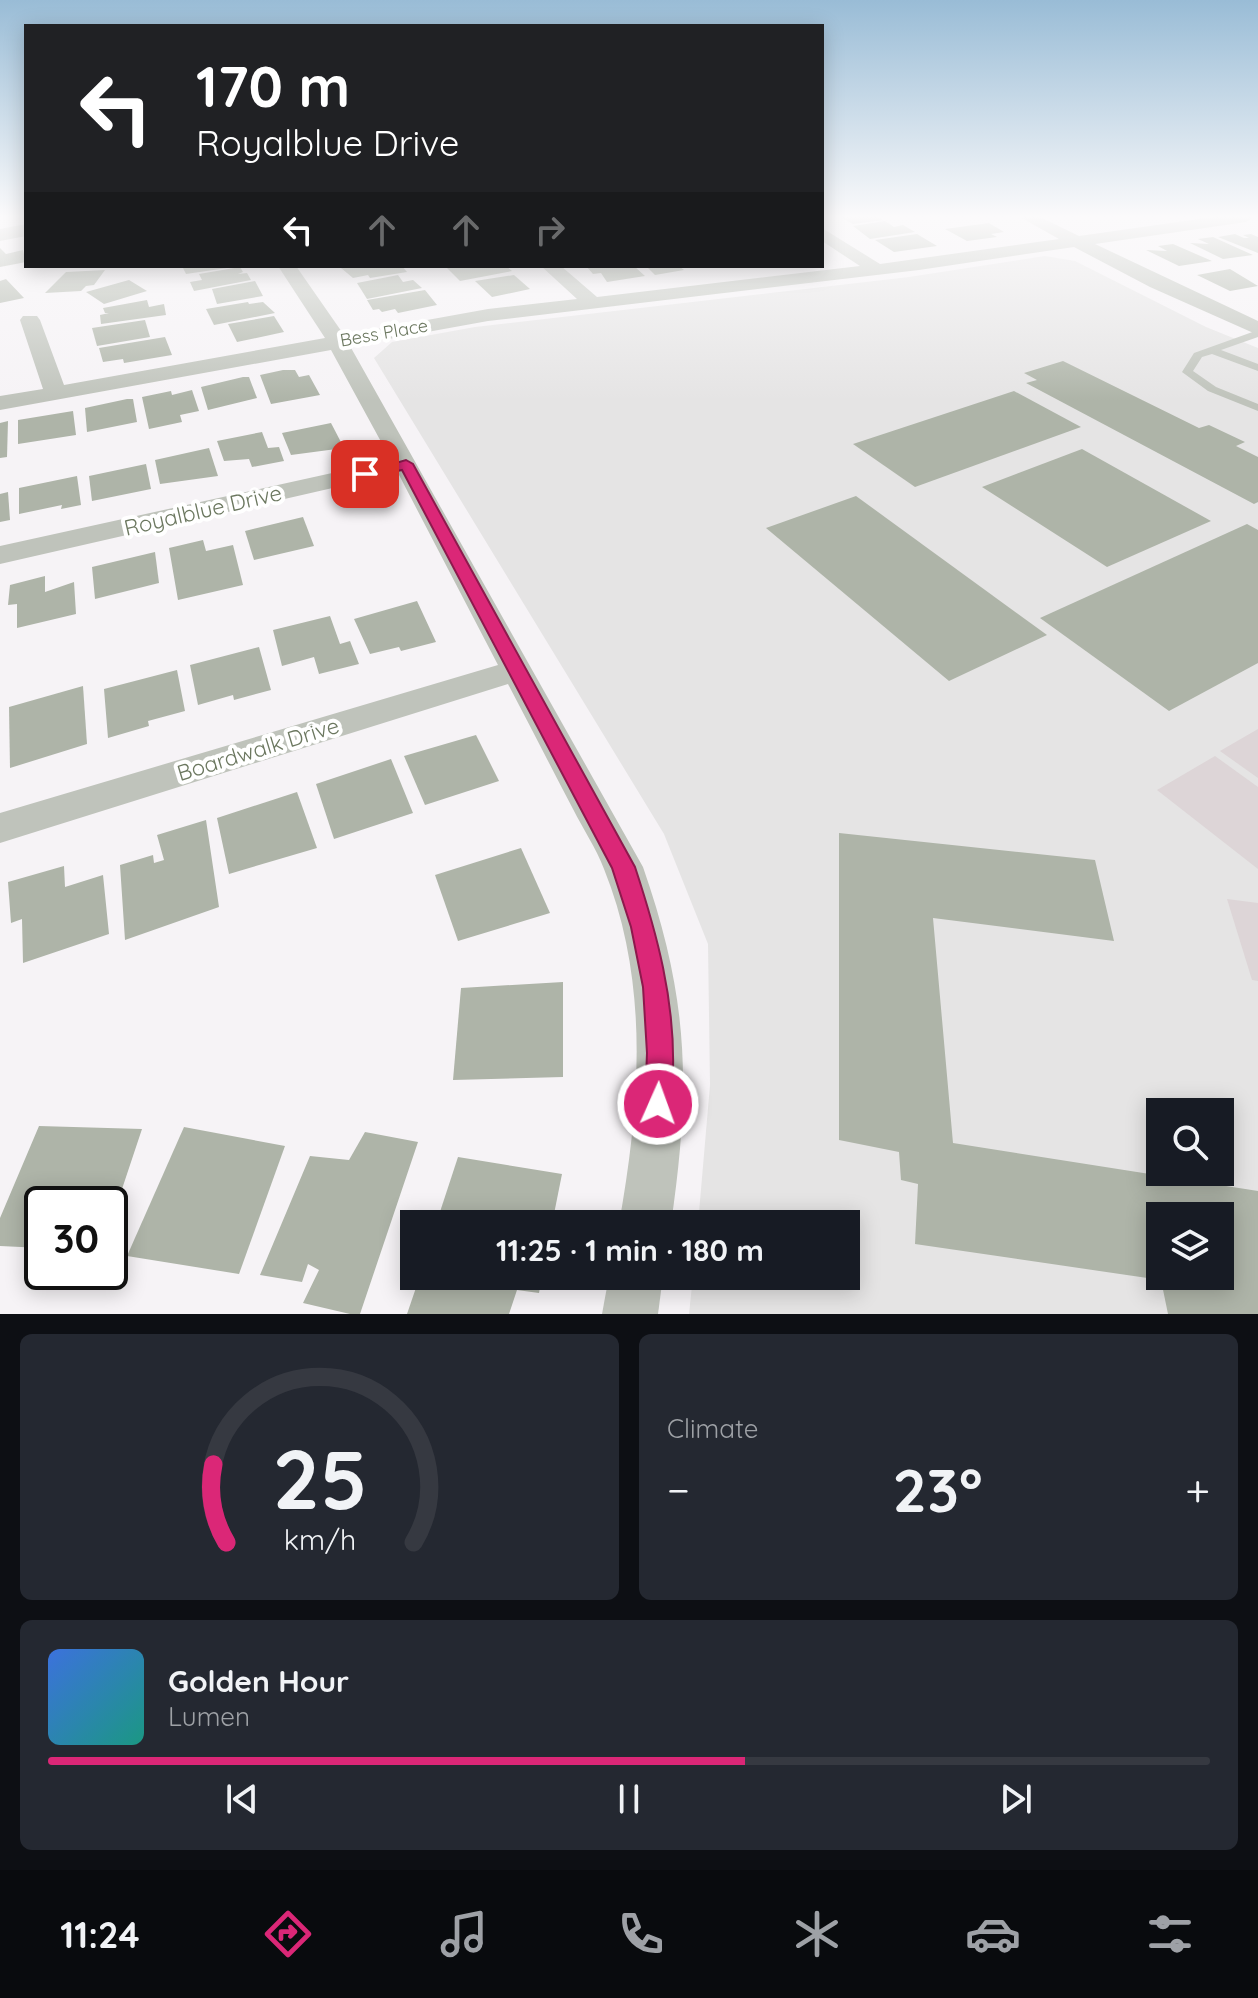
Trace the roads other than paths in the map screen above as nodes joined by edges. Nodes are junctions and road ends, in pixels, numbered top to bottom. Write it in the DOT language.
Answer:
graph roads {
  1 [pos="295,278"];
  2 [pos="564,278"];
  3 [pos="805,278"];
  4 [pos="1146,278"];
  5 [pos="593,303"];
  6 [pos="30,320"];
  7 [pos="1258,331"];
  8 [pos="336,341"];
  9 [pos="1212,350"];
  10 [pos="1258,368"];
  11 [pos="55,392"];
  12 [pos="0,403"];
  13 [pos="1258,408"];
  14 [pos="406,464"];
  15 [pos="0,555"];
  16 [pos="517,670"];
  17 [pos="0,828"];
  18 [pos="647,1210"];
  19 [pos="634,1290"];
  20 [pos="630,1314"];
  1 -- 8 [label="street"];
  2 -- 5 [label="street"];
  3 -- 5 [label="street, Bess Place"];
  4 -- 7 [label="street"];
  5 -- 8 [label="street, Bess Place"];
  6 -- 11 [label="street"];
  7 -- 9 [label="lane"];
  8 -- 11 [label="street, Bess Place"];
  8 -- 14 [label="street"];
  9 -- 10 [label="lane"];
  9 -- 13 [label="lane"];
  11 -- 12 [label="street, Bess Place"];
  14 -- 15 [label="street, Royalblue Drive"];
  14 -- 16 [label="street"];
  16 -- 17 [label="street, Boardwalk Drive"];
  16 -- 18 [label="street"];
  19 -- 20 [label="street"];
}
